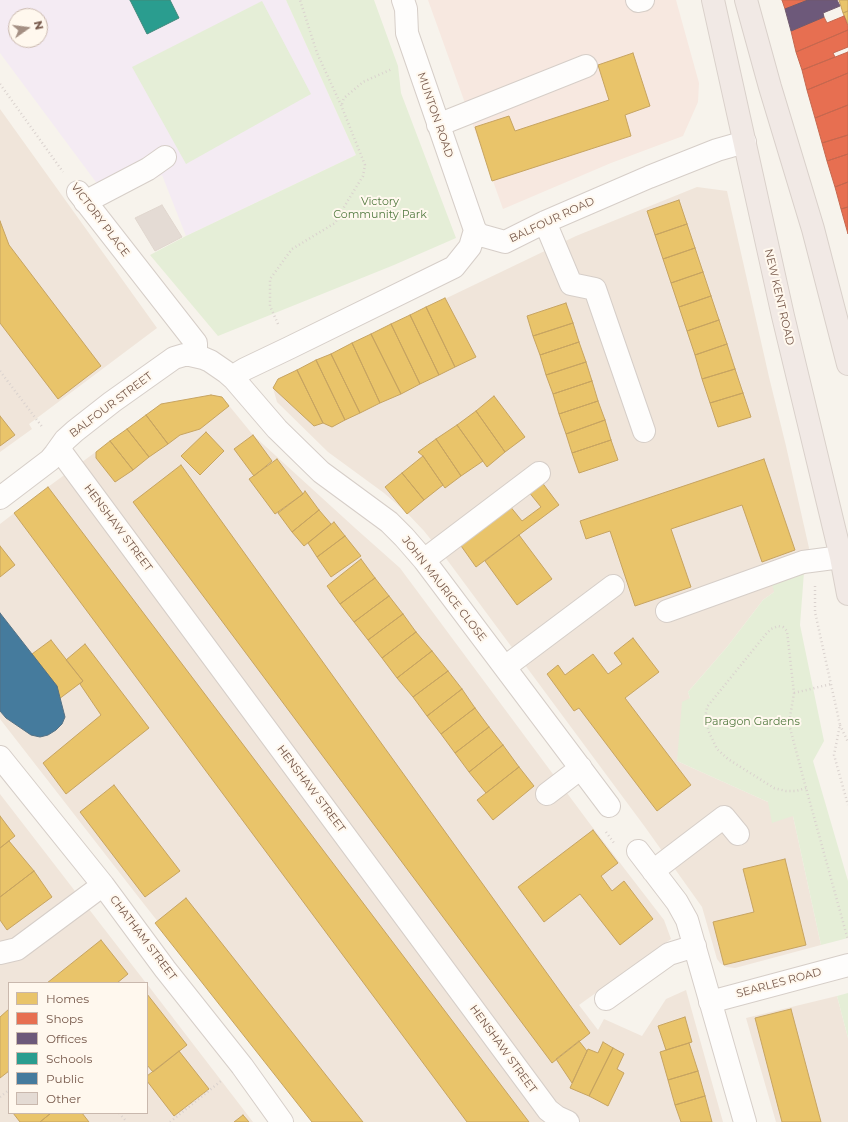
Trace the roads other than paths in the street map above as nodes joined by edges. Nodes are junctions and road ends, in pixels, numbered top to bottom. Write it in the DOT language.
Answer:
graph roads {
  1 [pos="403,0"];
  2 [pos="637,0"];
  3 [pos="643,0"];
  4 [pos="713,0"];
  5 [pos="746,0"];
  6 [pos="586,66"];
  7 [pos="438,125"];
  8 [pos="745,142"];
  9 [pos="165,157"];
  10 [pos="545,222"];
  11 [pos="475,230"];
  12 [pos="843,324"];
  13 [pos="196,356"];
  14 [pos="848,364"];
  15 [pos="234,379"];
  16 [pos="644,431"];
  17 [pos="59,449"];
  18 [pos="539,473"];
  19 [pos="0,498"];
  20 [pos="841,557"];
  21 [pos="424,560"];
  22 [pos="613,586"];
  23 [pos="848,594"];
  24 [pos="667,611"];
  25 [pos="505,667"];
  26 [pos="0,756"];
  27 [pos="581,768"];
  28 [pos="547,794"];
  29 [pos="610,806"];
  30 [pos="738,834"];
  31 [pos="638,851"];
  32 [pos="653,871"];
  33 [pos="103,884"];
  34 [pos="695,946"];
  35 [pos="0,953"];
  36 [pos="848,965"];
  37 [pos="606,999"];
  38 [pos="710,1002"];
  39 [pos="282,1122"];
  40 [pos="568,1122"];
  41 [pos="745,1122"];
  1 -- 7 [label="street, MUNTON ROAD"];
  2 -- 3 [label="street"];
  4 -- 8 [label="highway, NEW KENT ROAD"];
  5 -- 12 [label="highway"];
  6 -- 7 [label="street"];
  7 -- 11 [label="street, MUNTON ROAD"];
  8 -- 10 [label="street, BALFOUR ROAD"];
  8 -- 20 [label="highway, NEW KENT ROAD"];
  9 -- 13 [label="street, VICTORY PLACE"];
  10 -- 11 [label="street, BALFOUR ROAD"];
  10 -- 16 [label="street"];
  11 -- 15 [label="street"];
  12 -- 14 [label="highway"];
  13 -- 15 [label="street, BALFOUR STREET"];
  13 -- 17 [label="street, BALFOUR STREET"];
  15 -- 21 [label="street, JOHN MAURICE CLOSE"];
  17 -- 19 [label="street, BALFOUR STREET"];
  17 -- 40 [label="street, HENSHAW STREET"];
  18 -- 21 [label="street"];
  20 -- 23 [label="highway, NEW KENT ROAD"];
  20 -- 24 [label="street"];
  21 -- 25 [label="street, JOHN MAURICE CLOSE"];
  22 -- 25 [label="street"];
  25 -- 27 [label="street, JOHN MAURICE CLOSE"];
  26 -- 33 [label="street, CHATHAM STREET"];
  27 -- 28 [label="street"];
  27 -- 29 [label="street, JOHN MAURICE CLOSE"];
  30 -- 32 [label="street"];
  31 -- 32 [label="street"];
  32 -- 34 [label="street"];
  33 -- 35 [label="street"];
  33 -- 39 [label="street, CHATHAM STREET"];
  34 -- 37 [label="street"];
  34 -- 38 [label="street"];
  36 -- 38 [label="street, SEARLES ROAD"];
  38 -- 41 [label="street"];
}
